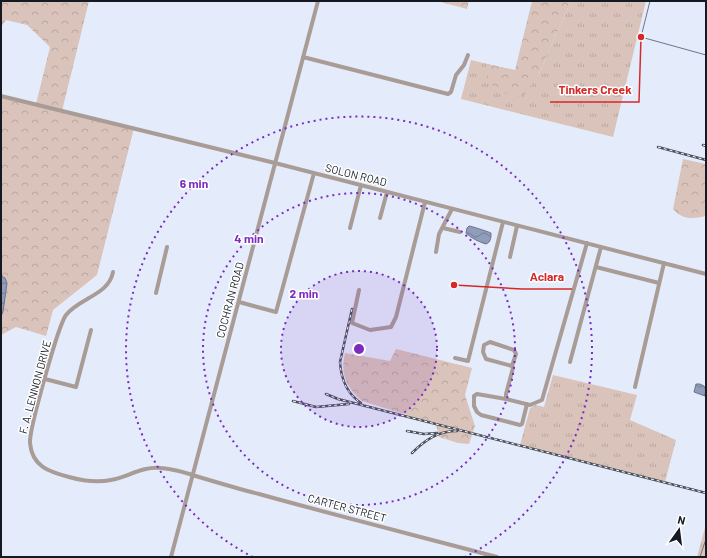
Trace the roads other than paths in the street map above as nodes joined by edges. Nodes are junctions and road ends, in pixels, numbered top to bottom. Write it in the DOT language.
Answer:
graph roads {
  1 [pos="318,1"];
  2 [pos="468,55"];
  3 [pos="303,57"];
  4 [pos="1,96"];
  5 [pos="275,163"];
  6 [pos="314,173"];
  7 [pos="361,185"];
  8 [pos="387,192"];
  9 [pos="425,202"];
  10 [pos="452,209"];
  11 [pos="380,218"];
  12 [pos="503,222"];
  13 [pos="517,226"];
  14 [pos="350,228"];
  15 [pos="443,228"];
  16 [pos="460,232"];
  17 [pos="587,243"];
  18 [pos="168,247"];
  19 [pos="601,247"];
  20 [pos="436,252"];
  21 [pos="510,257"];
  22 [pos="664,263"];
  23 [pos="596,267"];
  24 [pos="113,272"];
  25 [pos="706,274"];
  26 [pos="659,283"];
  27 [pos="359,290"];
  28 [pos="156,292"];
  29 [pos="239,302"];
  30 [pos="91,330"];
  31 [pos="455,358"];
  32 [pos="570,362"];
  33 [pos="512,366"];
  34 [pos="45,379"];
  35 [pos="635,387"];
  36 [pos="506,399"];
  37 [pos="527,404"];
  38 [pos="193,475"];
  39 [pos="170,557"];
  40 [pos="497,557"];
  1 -- 3 [label="street, COCHRAN ROAD"];
  2 -- 3 [label="street"];
  3 -- 5 [label="street, COCHRAN ROAD"];
  4 -- 5 [label="street, SOLON ROAD"];
  5 -- 6 [label="street, SOLON ROAD"];
  5 -- 29 [label="street, COCHRAN ROAD"];
  6 -- 7 [label="street, SOLON ROAD"];
  6 -- 29 [label="street"];
  7 -- 8 [label="street, SOLON ROAD"];
  7 -- 14 [label="street"];
  8 -- 9 [label="street, SOLON ROAD"];
  8 -- 11 [label="street"];
  9 -- 10 [label="street, SOLON ROAD"];
  9 -- 27 [label="street"];
  10 -- 12 [label="street, SOLON ROAD"];
  10 -- 15 [label="street"];
  12 -- 13 [label="street, SOLON ROAD"];
  12 -- 31 [label="street"];
  13 -- 17 [label="street, SOLON ROAD"];
  13 -- 21 [label="street"];
  15 -- 16 [label="street"];
  15 -- 20 [label="street"];
  17 -- 19 [label="street, SOLON ROAD"];
  17 -- 37 [label="street"];
  18 -- 28 [label="street"];
  19 -- 22 [label="street, SOLON ROAD"];
  19 -- 23 [label="street"];
  22 -- 25 [label="street, SOLON ROAD"];
  22 -- 26 [label="street"];
  23 -- 26 [label="street"];
  23 -- 32 [label="street"];
  24 -- 34 [label="street, F. A. LENNON DRIVE"];
  26 -- 35 [label="street"];
  29 -- 38 [label="street, COCHRAN ROAD"];
  30 -- 34 [label="street"];
  33 -- 33 [label="street"];
  33 -- 36 [label="street"];
  34 -- 38 [label="street, F. A. LENNON DRIVE"];
  36 -- 37 [label="street"];
  36 -- 37 [label="street"];
  38 -- 39 [label="street, COCHRAN ROAD"];
  38 -- 40 [label="street, CARTER STREET"];
}
